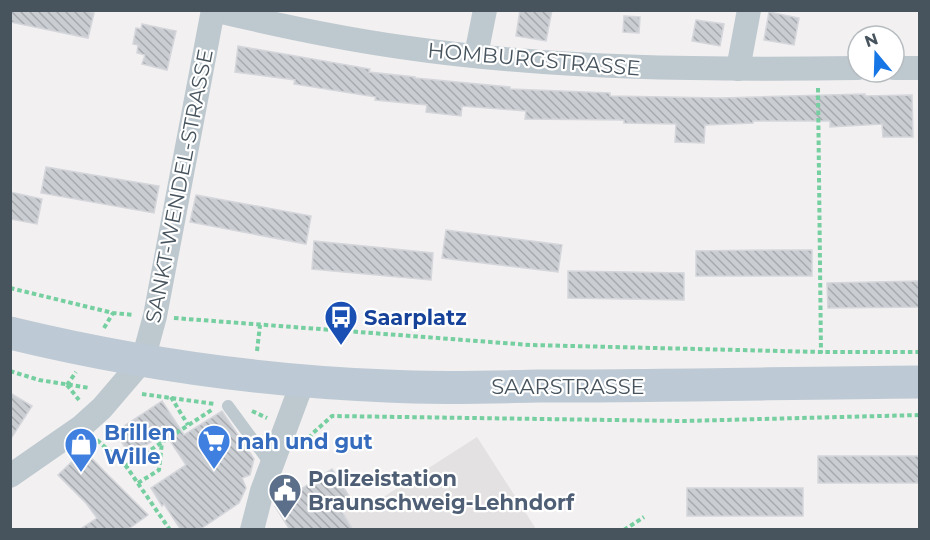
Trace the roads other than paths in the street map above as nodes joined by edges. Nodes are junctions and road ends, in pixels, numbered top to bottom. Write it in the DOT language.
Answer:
graph roads {
  1 [pos="213,10"];
  2 [pos="485,10"];
  3 [pos="749,10"];
  4 [pos="477,55"];
  5 [pos="846,68"];
  6 [pos="738,69"];
  7 [pos="10,333"];
  8 [pos="143,360"];
  9 [pos="303,381"];
  10 [pos="920,382"];
  11 [pos="224,406"];
  12 [pos="273,467"];
  13 [pos="10,476"];
  14 [pos="252,530"];
  1 -- 4 [label="street, HOMBURGSTRASSE"];
  1 -- 8 [label="street, SANKT-WENDEL-STRASSE"];
  2 -- 4 [label="street"];
  3 -- 6 [label="street"];
  4 -- 6 [label="street, HOMBURGSTRASSE"];
  5 -- 6 [label="street, HOMBURGSTRASSE"];
  7 -- 8 [label="street"];
  8 -- 9 [label="street, SAARSTRASSE"];
  8 -- 13 [label="street"];
  9 -- 10 [label="street, SAARSTRASSE"];
  9 -- 12 [label="street"];
  11 -- 12 [label="lane"];
  12 -- 14 [label="street"];
}
